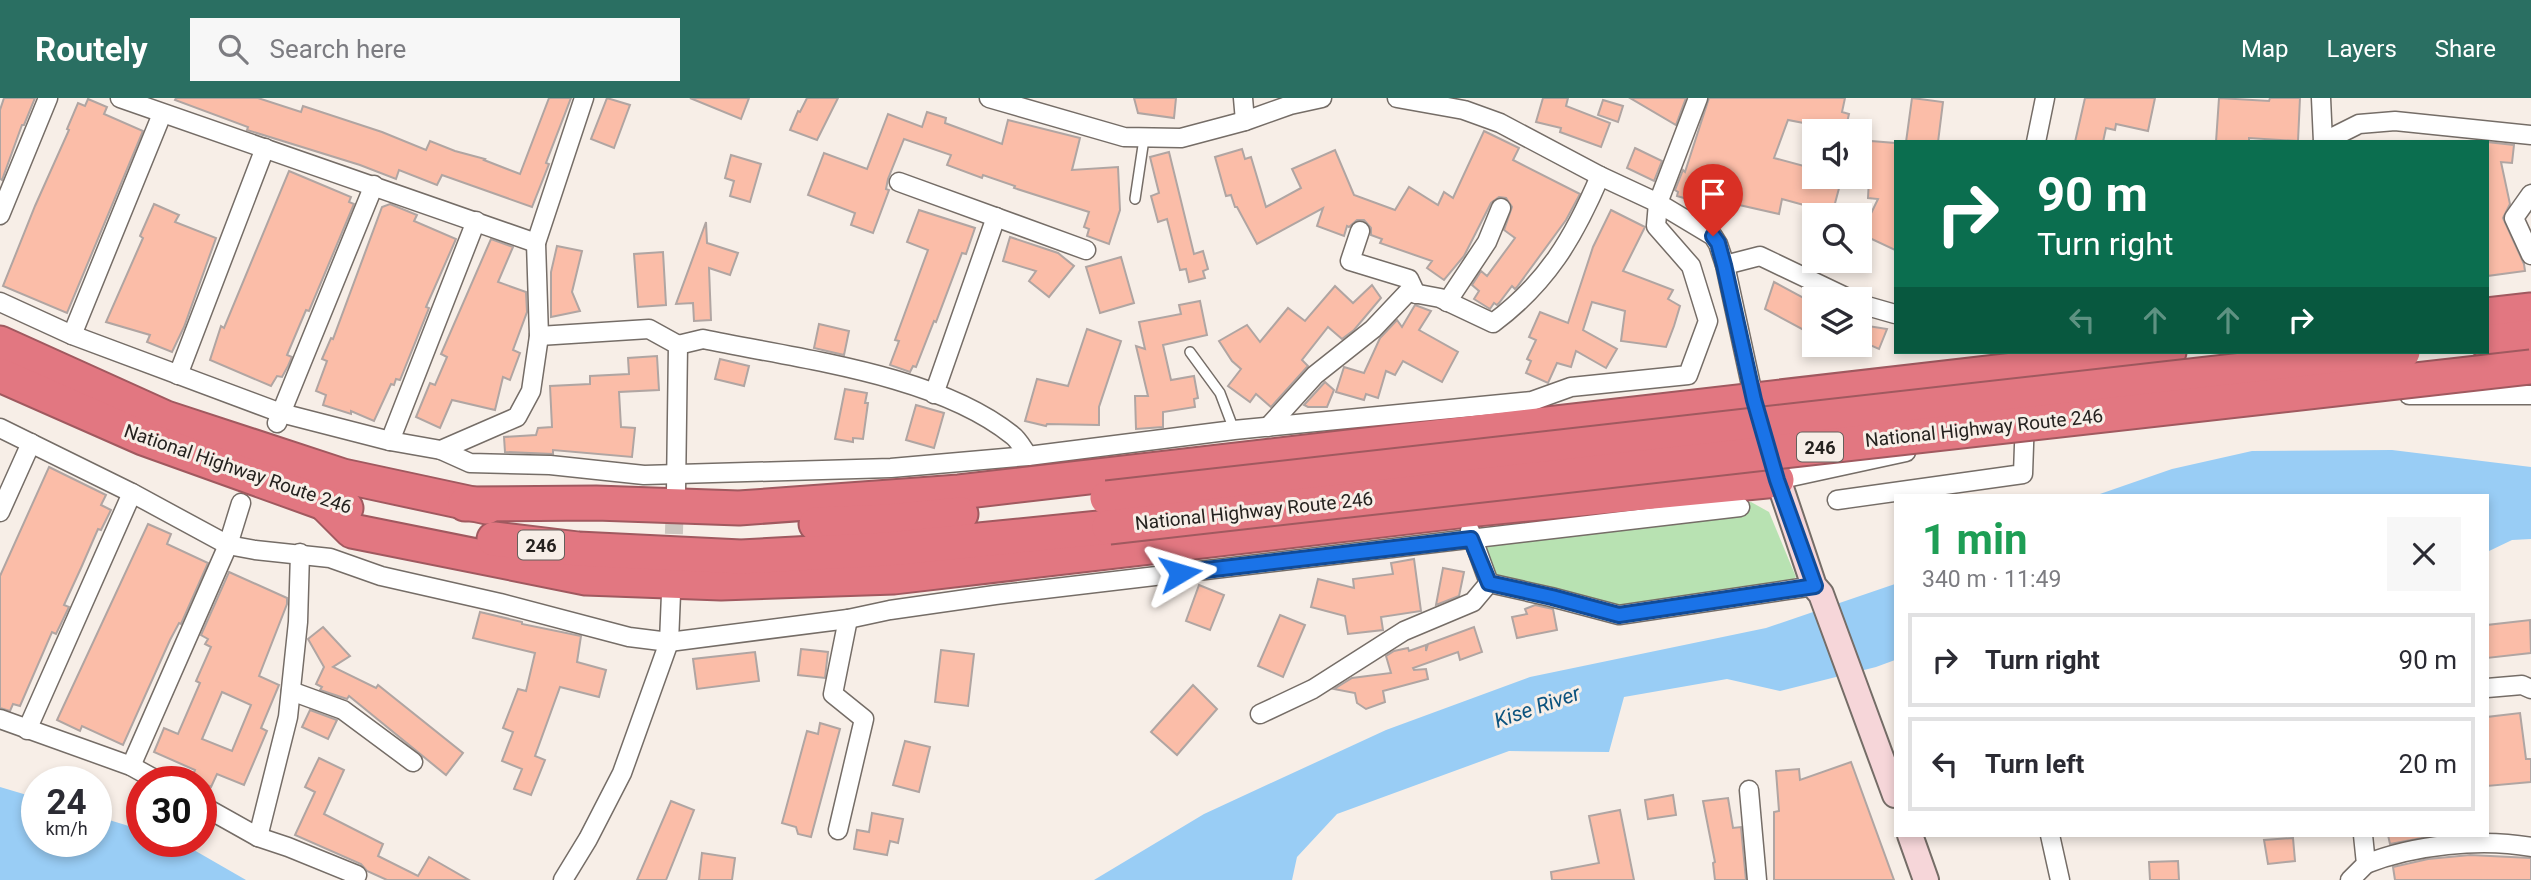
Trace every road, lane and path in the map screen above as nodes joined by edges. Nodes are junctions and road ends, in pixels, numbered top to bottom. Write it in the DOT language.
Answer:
graph roads {
  1 [pos="48,98"];
  2 [pos="120,98"];
  3 [pos="584,98"];
  4 [pos="989,98"];
  5 [pos="1242,98"];
  6 [pos="1322,98"];
  7 [pos="1397,98"];
  8 [pos="1698,98"];
  9 [pos="2045,98"];
  10 [pos="2321,98"];
  11 [pos="162,114"];
  12 [pos="1245,121"];
  13 [pos="2531,135"];
  14 [pos="1144,139"];
  15 [pos="2036,140"];
  16 [pos="2323,140"];
  17 [pos="2327,140"];
  18 [pos="265,148"];
  19 [pos="1600,176"];
  20 [pos="899,182"];
  21 [pos="374,185"];
  22 [pos="2531,194"];
  23 [pos="1135,199"];
  24 [pos="1658,203"];
  25 [pos="1501,208"];
  26 [pos="0,215"];
  27 [pos="996,217"];
  28 [pos="476,221"];
  29 [pos="1360,231"];
  30 [pos="536,243"];
  31 [pos="1086,250"];
  32 [pos="2531,256"];
  33 [pos="1724,265"];
  34 [pos="1825,287"];
  35 [pos="1416,294"];
  36 [pos="0,302"];
  37 [pos="1447,302"];
  38 [pos="1872,307"];
  39 [pos="2531,310"];
  40 [pos="1894,314"];
  41 [pos="2489,315"];
  42 [pos="72,335"];
  43 [pos="539,336"];
  44 [pos="2531,337"];
  45 [pos="2489,342"];
  46 [pos="0,343"];
  47 [pos="678,345"];
  48 [pos="1190,352"];
  49 [pos="2133,354"];
  50 [pos="2387,354"];
  51 [pos="2024,360"];
  52 [pos="2531,366"];
  53 [pos="0,375"];
  54 [pos="178,375"];
  55 [pos="934,394"];
  56 [pos="2531,394"];
  57 [pos="1754,400"];
  58 [pos="279,418"];
  59 [pos="2025,426"];
  60 [pos="1268,427"];
  61 [pos="0,428"];
  62 [pos="1234,430"];
  63 [pos="390,441"];
  64 [pos="31,443"];
  65 [pos="441,450"];
  66 [pos="1028,456"];
  67 [pos="1777,480"];
  68 [pos="676,483"];
  69 [pos="132,493"];
  70 [pos="1837,500"];
  71 [pos="324,502"];
  72 [pos="241,503"];
  73 [pos="465,503"];
  74 [pos="1741,507"];
  75 [pos="0,513"];
  76 [pos="1108,513"];
  77 [pos="1469,524"];
  78 [pos="228,545"];
  79 [pos="300,554"];
  80 [pos="1489,583"];
  81 [pos="1818,590"];
  82 [pos="671,594"];
  83 [pos="848,619"];
  84 [pos="669,642"];
  85 [pos="2489,688"];
  86 [pos="2531,689"];
  87 [pos="291,691"];
  88 [pos="1260,714"];
  89 [pos="0,719"];
  90 [pos="27,730"];
  91 [pos="1885,752"];
  92 [pos="413,762"];
  93 [pos="131,766"];
  94 [pos="1749,790"];
  95 [pos="1894,791"];
  96 [pos="217,814"];
  97 [pos="838,830"];
  98 [pos="258,837"];
  99 [pos="1911,837"];
  100 [pos="2050,837"];
  101 [pos="2363,837"];
  102 [pos="2531,847"];
  103 [pos="2366,863"];
  104 [pos="356,875"];
  105 [pos="563,880"];
  106 [pos="1757,880"];
  107 [pos="1926,880"];
  108 [pos="2060,880"];
  109 [pos="2350,880"];
  1 -- 26 [label="street"];
  2 -- 11 [label="street"];
  3 -- 30 [label="street"];
  4 -- 14 [label="street"];
  5 -- 12 [label="street"];
  6 -- 12 [label="street"];
  7 -- 19 [label="street"];
  8 -- 24 [label="street"];
  9 -- 15 [label="street"];
  10 -- 16 [label="street"];
  11 -- 18 [label="street"];
  11 -- 42 [label="street"];
  12 -- 14 [label="street"];
  13 -- 17 [label="street"];
  14 -- 23 [label="lane"];
  18 -- 21 [label="street"];
  18 -- 54 [label="street"];
  19 -- 24 [label="street"];
  19 -- 37 [label="street"];
  20 -- 27 [label="street"];
  21 -- 28 [label="street"];
  21 -- 58 [label="street"];
  22 -- 32 [label="street"];
  24 -- 33 [label="street"];
  24 -- 60 [label="street"];
  25 -- 37 [label="street"];
  27 -- 31 [label="street"];
  27 -- 55 [label="street"];
  28 -- 30 [label="street"];
  28 -- 63 [label="street"];
  29 -- 35 [label="street"];
  30 -- 43 [label="street"];
  33 -- 34 [label="street"];
  33 -- 57 [label="street"];
  35 -- 37 [label="street"];
  35 -- 60 [label="street"];
  36 -- 42 [label="street"];
  38 -- 40 [label="street"];
  39 -- 41 [label="highway"];
  42 -- 54 [label="street"];
  43 -- 47 [label="street"];
  43 -- 65 [label="street"];
  44 -- 45 [label="highway"];
  46 -- 73 [label="highway, National Highway Route 246 / 246"];
  47 -- 55 [label="street"];
  47 -- 68 [label="street"];
  48 -- 62 [label="lane"];
  49 -- 51 [label="highway"];
  50 -- 76 [label="highway, National Highway Route 246 / 246, bridge"];
  51 -- 57 [label="highway"];
  51 -- 59 [label="street"];
  52 -- 76 [label="highway, National Highway Route 246 / 246, bridge"];
  53 -- 71 [label="highway, National Highway Route 246 / 246"];
  54 -- 58 [label="street"];
  55 -- 66 [label="street"];
  56 -- 59 [label="street"];
  57 -- 67 [label="street"];
  57 -- 73 [label="highway"];
  58 -- 63 [label="street"];
  59 -- 67 [label="street"];
  59 -- 70 [label="street"];
  60 -- 62 [label="street"];
  61 -- 64 [label="street"];
  62 -- 66 [label="street"];
  63 -- 65 [label="street"];
  64 -- 69 [label="street"];
  64 -- 75 [label="street"];
  65 -- 68 [label="street"];
  66 -- 68 [label="street"];
  67 -- 77 [label="highway"];
  67 -- 81 [label="street"];
  69 -- 78 [label="street"];
  69 -- 90 [label="street"];
  71 -- 76 [label="highway, National Highway Route 246 / 246"];
  71 -- 77 [label="highway"];
  72 -- 78 [label="street"];
  73 -- 76 [label="highway, National Highway Route 246 / 246"];
  74 -- 77 [label="street"];
  77 -- 80 [label="street"];
  77 -- 83 [label="street"];
  78 -- 79 [label="street"];
  78 -- 93 [label="street"];
  79 -- 84 [label="street"];
  79 -- 87 [label="street"];
  80 -- 81 [label="street"];
  80 -- 88 [label="street"];
  81 -- 91 [label="street"];
  82 -- 84 [label="street"];
  83 -- 84 [label="street"];
  83 -- 97 [label="street"];
  84 -- 105 [label="street"];
  85 -- 86 [label="street"];
  87 -- 92 [label="street"];
  87 -- 98 [label="street"];
  89 -- 90 [label="street"];
  90 -- 93 [label="street"];
  91 -- 95 [label="street"];
  94 -- 106 [label="street"];
  96 -- 98 [label="street"];
  98 -- 104 [label="street"];
  99 -- 107 [label="street"];
  100 -- 108 [label="street"];
  101 -- 103 [label="street"];
  102 -- 103 [label="street"];
  103 -- 109 [label="street"];
}
